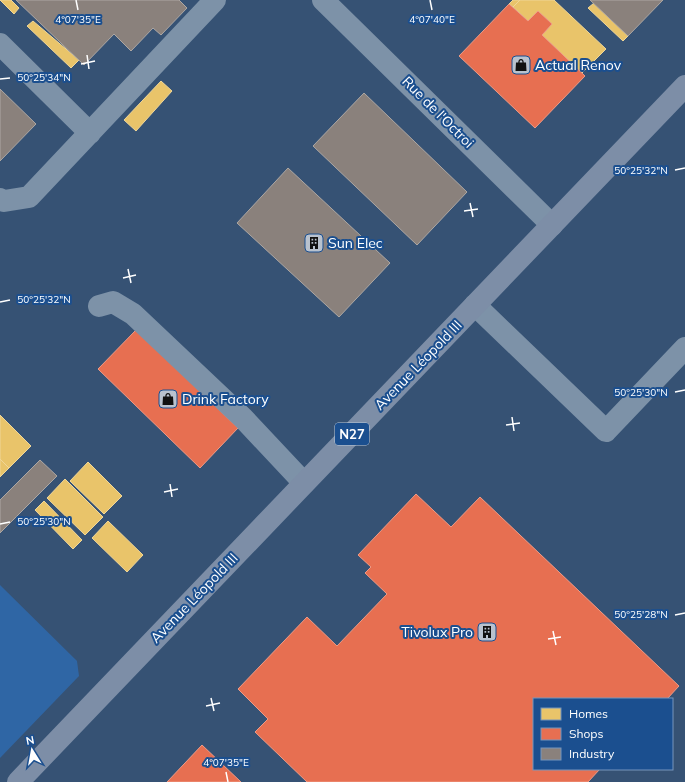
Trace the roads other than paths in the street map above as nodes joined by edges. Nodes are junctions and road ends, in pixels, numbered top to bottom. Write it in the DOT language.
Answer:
graph roads {
  1 [pos="215,0"];
  2 [pos="323,0"];
  3 [pos="0,44"];
  4 [pos="685,86"];
  5 [pos="90,133"];
  6 [pos="0,199"];
  7 [pos="552,225"];
  8 [pos="99,306"];
  9 [pos="475,306"];
  10 [pos="685,348"];
  11 [pos="304,483"];
  12 [pos="24,780"];
  1 -- 5 [label="street"];
  2 -- 7 [label="street, Rue de l'Octroi"];
  3 -- 5 [label="street"];
  4 -- 7 [label="main road, Avenue Léopold III / N27"];
  5 -- 6 [label="street"];
  7 -- 9 [label="main road, Avenue Léopold III / N27"];
  8 -- 11 [label="street"];
  9 -- 10 [label="street"];
  9 -- 11 [label="main road, Avenue Léopold III / N27"];
  11 -- 12 [label="main road, Avenue Léopold III / N27"];
}
